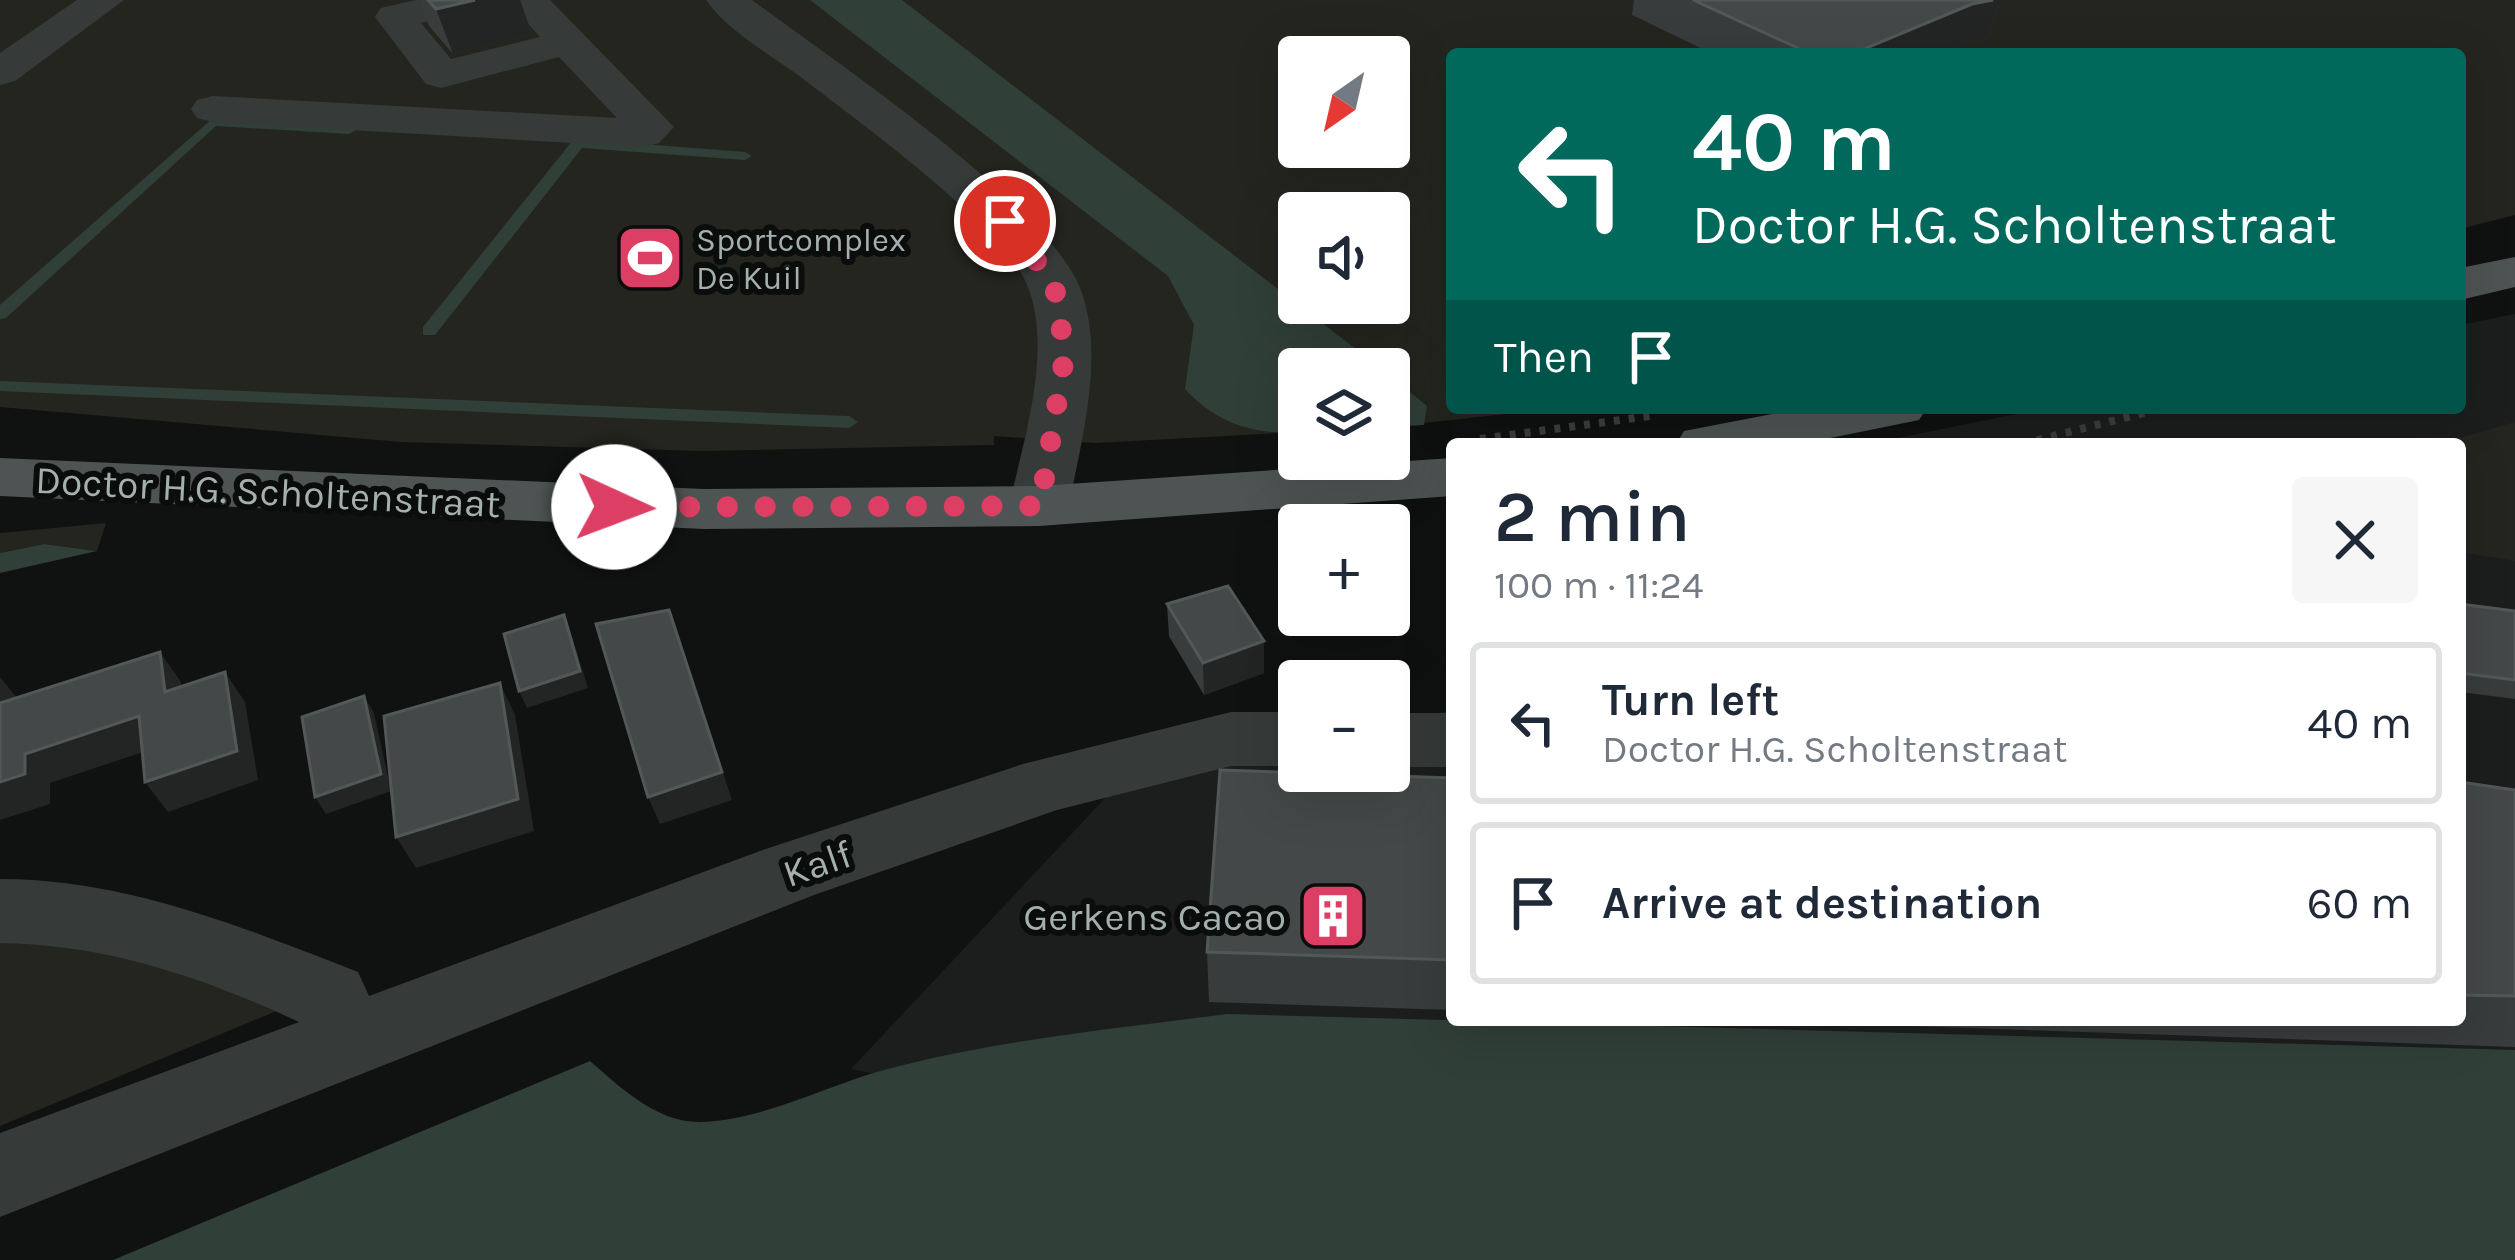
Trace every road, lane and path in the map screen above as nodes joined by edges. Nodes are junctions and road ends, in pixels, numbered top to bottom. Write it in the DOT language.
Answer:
graph roads {
  1 [pos="104,0"];
  2 [pos="470,0"];
  3 [pos="527,0"];
  4 [pos="726,0"];
  5 [pos="572,41"];
  6 [pos="0,72"];
  7 [pos="441,75"];
  8 [pos="213,109"];
  9 [pos="395,118"];
  10 [pos="2515,272"];
  11 [pos="2466,283"];
  12 [pos="1838,414"];
  13 [pos="2139,414"];
  14 [pos="1686,429"];
  15 [pos="1618,438"];
  16 [pos="2045,438"];
  17 [pos="1446,461"];
  18 [pos="0,477"];
  19 [pos="1040,506"];
  20 [pos="1278,739"];
  21 [pos="1410,740"];
  22 [pos="1446,740"];
  23 [pos="0,911"];
  24 [pos="348,1039"];
  25 [pos="0,1175"];
  1 -- 6 [label="street"];
  2 -- 7 [label="street"];
  3 -- 5 [label="street"];
  4 -- 19 [label="street"];
  5 -- 7 [label="street"];
  5 -- 9 [label="street"];
  7 -- 9 [label="street"];
  8 -- 9 [label="street"];
  10 -- 11 [label="main road"];
  12 -- 14 [label="main road"];
  13 -- 16 [label="path"];
  14 -- 15 [label="path"];
  17 -- 19 [label="main road, Doctor H.G. Scholtenstraat"];
  18 -- 19 [label="main road, Doctor H.G. Scholtenstraat"];
  20 -- 24 [label="street, Kalf"];
  21 -- 22 [label="street"];
  23 -- 24 [label="street"];
  24 -- 25 [label="street, Kalf"];
}
